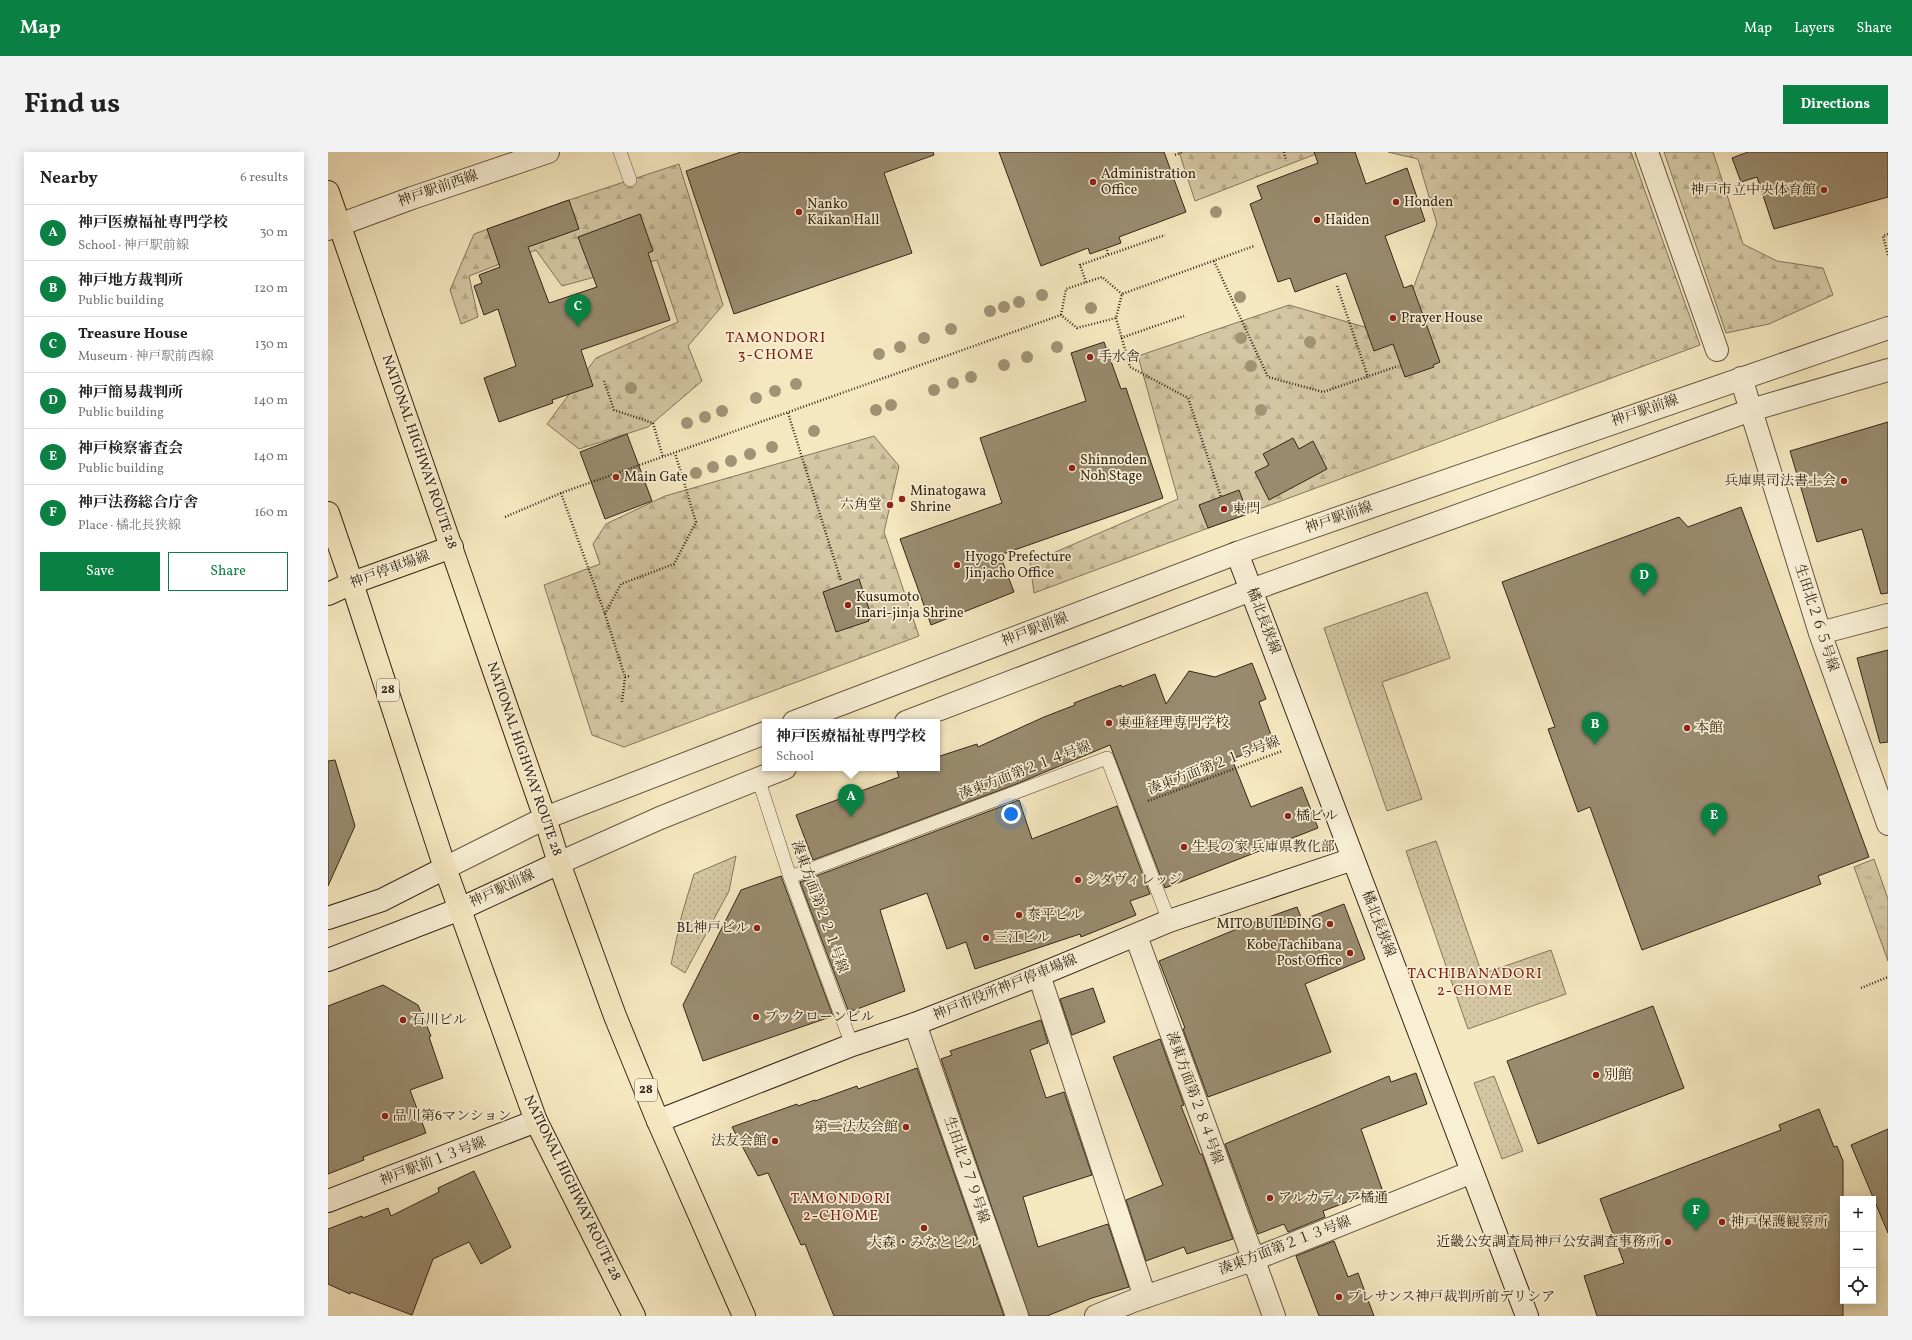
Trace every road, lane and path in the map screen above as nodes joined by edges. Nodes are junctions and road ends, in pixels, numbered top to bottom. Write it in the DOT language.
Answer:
graph roads {
  1 [pos="548,152"];
  2 [pos="620,152"];
  3 [pos="1183,152"];
  4 [pos="1284,152"];
  5 [pos="1647,152"];
  6 [pos="1175,154"];
  7 [pos="1286,161"];
  8 [pos="630,180"];
  9 [pos="328,192"];
  10 [pos="333,227"];
  11 [pos="1888,234"];
  12 [pos="1165,235"];
  13 [pos="1254,246"];
  14 [pos="1107,250"];
  15 [pos="1108,255"];
  16 [pos="1888,255"];
  17 [pos="1214,261"];
  18 [pos="1086,282"];
  19 [pos="1337,286"];
  20 [pos="1122,294"];
  21 [pos="1061,315"];
  22 [pos="1184,316"];
  23 [pos="1116,318"];
  24 [pos="1888,328"];
  25 [pos="1121,338"];
  26 [pos="1717,350"];
  27 [pos="1398,366"];
  28 [pos="1888,370"];
  29 [pos="1368,377"];
  30 [pos="1741,378"];
  31 [pos="604,380"];
  32 [pos="1751,410"];
  33 [pos="788,413"];
  34 [pos="675,453"];
  35 [pos="663,457"];
  36 [pos="561,493"];
  37 [pos="1221,497"];
  38 [pos="328,513"];
  39 [pos="505,516"];
  40 [pos="452,547"];
  41 [pos="1237,553"];
  42 [pos="841,581"];
  43 [pos="352,583"];
  44 [pos="1251,590"];
  45 [pos="328,594"];
  46 [pos="605,614"];
  47 [pos="1888,615"];
  48 [pos="1820,633"];
  49 [pos="631,676"];
  50 [pos="626,678"];
  51 [pos="622,702"];
  52 [pos="802,719"];
  53 [pos="914,719"];
  54 [pos="762,734"];
  55 [pos="1308,741"];
  56 [pos="777,771"];
  57 [pos="758,778"];
  58 [pos="1126,809"];
  59 [pos="545,818"];
  60 [pos="1888,824"];
  61 [pos="1353,859"];
  62 [pos="559,863"];
  63 [pos="445,868"];
  64 [pos="790,877"];
  65 [pos="460,909"];
  66 [pos="328,918"];
  67 [pos="1169,921"];
  68 [pos="1136,936"];
  69 [pos="328,960"];
  70 [pos="1040,976"];
  71 [pos="1888,977"];
  72 [pos="1861,988"];
  73 [pos="915,1024"];
  74 [pos="852,1045"];
  75 [pos="536,1120"];
  76 [pos="658,1121"];
  77 [pos="1472,1172"];
  78 [pos="328,1201"];
  79 [pos="1252,1260"];
  80 [pos="1138,1305"];
  81 [pos="744,1315"];
  82 [pos="634,1316"];
  83 [pos="1017,1316"];
  84 [pos="1096,1316"];
  85 [pos="1274,1316"];
  86 [pos="1527,1316"];
  1 -- 10 [label="street, 神戸駅前西線"];
  2 -- 8 [label="lane"];
  3 -- 6 [label="path"];
  4 -- 7 [label="path"];
  5 -- 26 [label="street"];
  9 -- 10 [label="main road, NATIONAL HIGHWAY ROUTE 28 / 28"];
  10 -- 40 [label="main road, NATIONAL HIGHWAY ROUTE 28 / 28"];
  11 -- 16 [label="path"];
  12 -- 15 [label="path"];
  13 -- 17 [label="path"];
  14 -- 15 [label="path"];
  15 -- 18 [label="path"];
  17 -- 20 [label="path"];
  17 -- 29 [label="path"];
  18 -- 20 [label="path"];
  18 -- 21 [label="path"];
  19 -- 29 [label="path"];
  20 -- 23 [label="path"];
  21 -- 23 [label="path"];
  21 -- 33 [label="path"];
  22 -- 25 [label="path"];
  23 -- 25 [label="path"];
  24 -- 30 [label="street, 神戸駅前線"];
  25 -- 37 [label="path"];
  27 -- 29 [label="path"];
  28 -- 32 [label="street"];
  30 -- 32 [label="street, 生田北２６５号線"];
  30 -- 41 [label="street, 神戸駅前線"];
  31 -- 35 [label="path"];
  32 -- 44 [label="street"];
  32 -- 48 [label="street, 生田北２６５号線"];
  33 -- 34 [label="path"];
  33 -- 42 [label="path"];
  34 -- 35 [label="path"];
  34 -- 46 [label="path"];
  35 -- 36 [label="path"];
  36 -- 39 [label="path"];
  36 -- 46 [label="path"];
  38 -- 43 [label="main road, NATIONAL HIGHWAY ROUTE 28 / 28"];
  40 -- 43 [label="main road, 神戸停車場線"];
  40 -- 59 [label="main road, NATIONAL HIGHWAY ROUTE 28 / 28"];
  41 -- 44 [label="street, 橘北長狭線"];
  41 -- 52 [label="street, 神戸駅前線"];
  43 -- 45 [label="main road, 神戸停車場線"];
  43 -- 63 [label="main road, NATIONAL HIGHWAY ROUTE 28 / 28"];
  44 -- 53 [label="street"];
  44 -- 55 [label="street, 橘北長狭線"];
  46 -- 50 [label="path"];
  47 -- 48 [label="street"];
  48 -- 60 [label="street, 生田北２６５号線"];
  49 -- 50 [label="path"];
  50 -- 51 [label="path"];
  54 -- 59 [label="street"];
  55 -- 58 [label="path, 湊東方面第２１５号線"];
  55 -- 61 [label="street, 橘北長狭線"];
  56 -- 57 [label="street, 神戸駅前線"];
  57 -- 62 [label="street, 神戸駅前線"];
  57 -- 64 [label="lane, 湊東方面第２２１号線"];
  58 -- 64 [label="lane, 湊東方面第２１４号線"];
  58 -- 67 [label="lane, 湊東方面第２１４号線"];
  59 -- 62 [label="main road, NATIONAL HIGHWAY ROUTE 28 / 28"];
  59 -- 63 [label="street"];
  61 -- 67 [label="street, 神戸市役所神戸停車場線"];
  61 -- 77 [label="street, 橘北長狭線"];
  62 -- 65 [label="street, 神戸駅前線"];
  62 -- 76 [label="main road, NATIONAL HIGHWAY ROUTE 28 / 28"];
  63 -- 65 [label="main road, NATIONAL HIGHWAY ROUTE 28 / 28"];
  63 -- 66 [label="street"];
  64 -- 74 [label="lane, 湊東方面第２２１号線"];
  65 -- 69 [label="street, 神戸駅前線"];
  65 -- 75 [label="main road, NATIONAL HIGHWAY ROUTE 28 / 28"];
  67 -- 68 [label="street, 神戸市役所神戸停車場線"];
  68 -- 70 [label="street, 神戸市役所神戸停車場線"];
  68 -- 79 [label="street, 湊東方面第２８４号線"];
  70 -- 73 [label="street, 神戸市役所神戸停車場線"];
  70 -- 80 [label="street"];
  71 -- 72 [label="path"];
  73 -- 74 [label="street, 神戸市役所神戸停車場線"];
  73 -- 83 [label="street, 生田北２７９号線"];
  74 -- 76 [label="street, 神戸市役所神戸停車場線"];
  75 -- 78 [label="street, 神戸駅前１３号線"];
  75 -- 82 [label="main road, NATIONAL HIGHWAY ROUTE 28 / 28"];
  76 -- 81 [label="main road, NATIONAL HIGHWAY ROUTE 28 / 28"];
  77 -- 79 [label="street, 湊東方面第２１３号線"];
  77 -- 86 [label="street, 橘北長狭線"];
  79 -- 80 [label="street, 湊東方面第２１３号線"];
  79 -- 85 [label="street, 湊東方面第２８４号線"];
  80 -- 84 [label="street, 湊東方面第２１３号線"];
}
